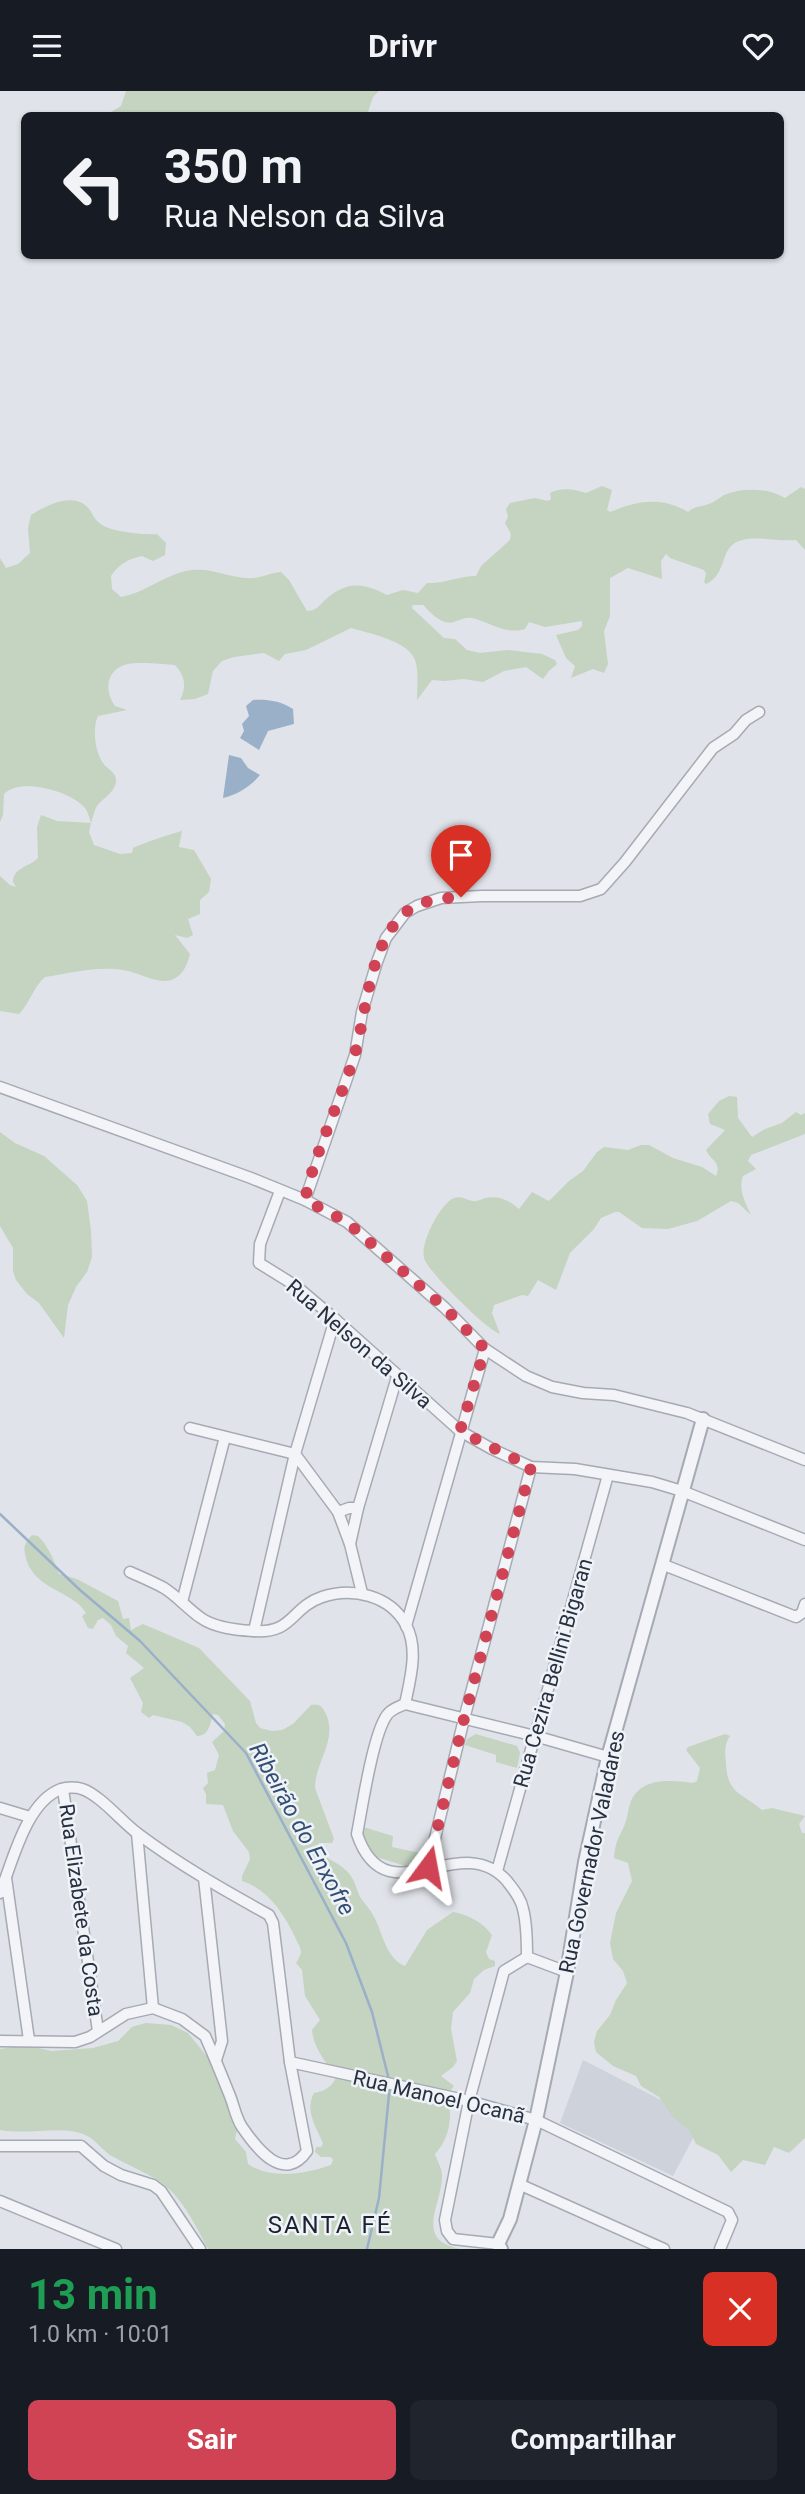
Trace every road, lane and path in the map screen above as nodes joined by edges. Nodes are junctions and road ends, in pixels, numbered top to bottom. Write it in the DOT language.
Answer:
graph roads {
  1 [pos="759,712"];
  2 [pos="0,1087"];
  3 [pos="280,1191"];
  4 [pos="305,1200"];
  5 [pos="335,1318"];
  6 [pos="485,1349"];
  7 [pos="397,1377"];
  8 [pos="703,1419"];
  9 [pos="190,1429"];
  10 [pos="460,1431"];
  11 [pos="225,1437"];
  12 [pos="295,1454"];
  13 [pos="805,1460"];
  14 [pos="531,1467"];
  15 [pos="608,1475"];
  16 [pos="682,1491"];
  17 [pos="358,1508"];
  18 [pos="338,1513"];
  19 [pos="805,1540"];
  20 [pos="350,1544"];
  21 [pos="664,1565"];
  22 [pos="130,1572"];
  23 [pos="362,1593"];
  24 [pos="182,1602"];
  25 [pos="805,1604"];
  26 [pos="406,1626"];
  27 [pos="254,1631"];
  28 [pos="405,1705"];
  29 [pos="464,1719"];
  30 [pos="535,1736"];
  31 [pos="608,1757"];
  32 [pos="63,1789"];
  33 [pos="0,1808"];
  34 [pos="30,1817"];
  35 [pos="137,1833"];
  36 [pos="428,1867"];
  37 [pos="497,1871"];
  38 [pos="6,1878"];
  39 [pos="204,1878"];
  40 [pos="0,1893"];
  41 [pos="527,1957"];
  42 [pos="567,1972"];
  43 [pos="153,2008"];
  44 [pos="99,2032"];
  45 [pos="29,2040"];
  46 [pos="0,2041"];
  47 [pos="216,2060"];
  48 [pos="290,2062"];
  49 [pos="469,2101"];
  50 [pos="536,2120"];
  51 [pos="0,2146"];
  52 [pos="521,2185"];
  53 [pos="0,2201"];
  54 [pos="97,2246"];
  55 [pos="500,2247"];
  56 [pos="116,2249"];
  57 [pos="200,2249"];
  58 [pos="664,2249"];
  59 [pos="720,2249"];
  1 -- 4 [label="street"];
  2 -- 3 [label="street"];
  3 -- 4 [label="street"];
  3 -- 5 [label="street, Rua Nelson da Silva"];
  4 -- 6 [label="street"];
  5 -- 7 [label="street, Rua Nelson da Silva"];
  5 -- 12 [label="street"];
  6 -- 8 [label="street"];
  6 -- 10 [label="street"];
  7 -- 10 [label="street, Rua Nelson da Silva"];
  7 -- 17 [label="street"];
  8 -- 13 [label="street"];
  8 -- 16 [label="street, Rua Governador Valadares"];
  9 -- 11 [label="street"];
  10 -- 14 [label="street, Rua Nelson da Silva"];
  10 -- 26 [label="street"];
  11 -- 12 [label="street"];
  11 -- 24 [label="street"];
  12 -- 18 [label="street"];
  12 -- 27 [label="street"];
  14 -- 15 [label="street, Rua Nelson da Silva"];
  14 -- 29 [label="street"];
  15 -- 16 [label="street, Rua Nelson da Silva"];
  15 -- 30 [label="street, Rua Cezira Bellini Bigaran"];
  16 -- 19 [label="street, Rua Nelson da Silva"];
  16 -- 21 [label="street, Rua Governador Valadares"];
  17 -- 18 [label="street"];
  17 -- 20 [label="street"];
  18 -- 20 [label="street"];
  20 -- 23 [label="street"];
  21 -- 25 [label="street"];
  21 -- 31 [label="street, Rua Governador Valadares"];
  22 -- 24 [label="street"];
  23 -- 26 [label="street"];
  23 -- 27 [label="street"];
  24 -- 27 [label="street"];
  26 -- 28 [label="street"];
  28 -- 29 [label="street"];
  28 -- 36 [label="street"];
  29 -- 30 [label="street"];
  29 -- 36 [label="street"];
  30 -- 31 [label="street"];
  30 -- 37 [label="street, Rua Cezira Bellini Bigaran"];
  31 -- 42 [label="street, Rua Governador Valadares"];
  32 -- 34 [label="street"];
  32 -- 35 [label="street"];
  32 -- 44 [label="street, Rua Elizabete da Costa"];
  33 -- 34 [label="street"];
  34 -- 38 [label="street"];
  35 -- 39 [label="street"];
  35 -- 43 [label="street"];
  36 -- 37 [label="street"];
  37 -- 41 [label="street"];
  38 -- 40 [label="street"];
  38 -- 45 [label="street"];
  39 -- 47 [label="street"];
  39 -- 48 [label="street"];
  41 -- 42 [label="street"];
  41 -- 49 [label="street"];
  42 -- 50 [label="street, Rua Governador Valadares"];
  43 -- 44 [label="street"];
  43 -- 47 [label="street"];
  44 -- 45 [label="street"];
  45 -- 46 [label="street"];
  47 -- 48 [label="street"];
  48 -- 49 [label="street, Rua Manoel Ocanã"];
  49 -- 50 [label="street, Rua Manoel Ocanã"];
  49 -- 55 [label="street"];
  50 -- 52 [label="street, Rua Governador Valadares"];
  50 -- 59 [label="street, Rua Manoel Ocanã"];
  51 -- 57 [label="street"];
  52 -- 55 [label="street, Rua Governador Valadares"];
  52 -- 58 [label="street"];
  53 -- 54 [label="street"];
  54 -- 56 [label="street"];
}
